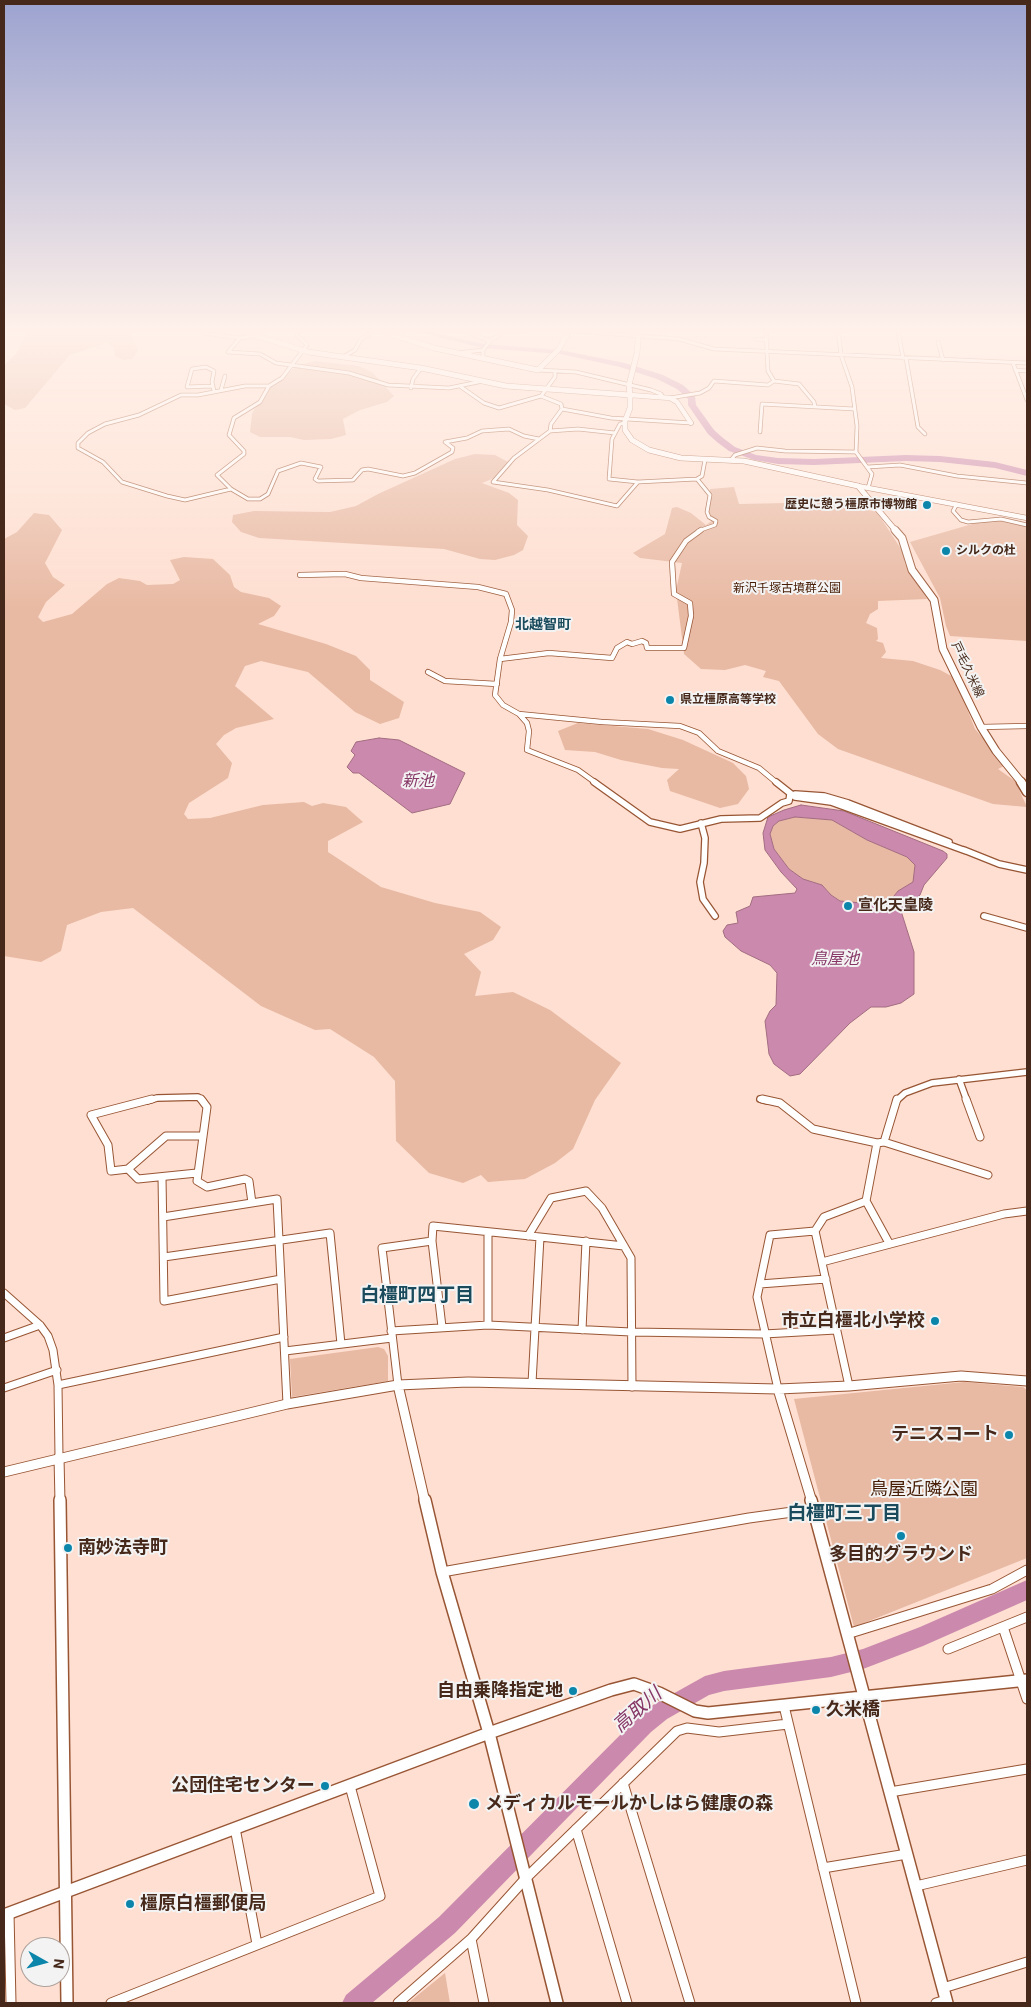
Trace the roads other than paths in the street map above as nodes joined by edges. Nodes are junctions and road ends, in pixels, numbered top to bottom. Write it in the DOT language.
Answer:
graph roads {
  1 [pos="104,425"];
  2 [pos="232,425"];
  3 [pos="551,425"];
  4 [pos="620,425"];
  5 [pos="625,425"];
  6 [pos="761,425"];
  7 [pos="857,425"];
  8 [pos="917,425"];
  9 [pos="550,431"];
  10 [pos="760,432"];
  11 [pos="615,434"];
  12 [pos="925,434"];
  13 [pos="538,439"];
  14 [pos="857,454"];
  15 [pos="733,457"];
  16 [pos="705,460"];
  17 [pos="868,466"];
  18 [pos="697,479"];
  19 [pos="638,482"];
  20 [pos="1027,483"];
  21 [pos="858,486"];
  22 [pos="868,488"];
  23 [pos="231,489"];
  24 [pos="957,504"];
  25 [pos="1027,518"];
  26 [pos="1027,526"];
  27 [pos="300,576"];
  28 [pos="500,659"];
  29 [pos="428,672"];
  30 [pos="496,684"];
  31 [pos="519,714"];
  32 [pos="1027,726"];
  33 [pos="981,727"];
  34 [pos="1027,792"];
  35 [pos="790,794"];
  36 [pos="701,823"];
  37 [pos="1027,870"];
  38 [pos="715,916"];
  39 [pos="984,916"];
  40 [pos="1027,928"];
  41 [pos="1027,1072"];
  42 [pos="959,1079"];
  43 [pos="760,1099"];
  44 [pos="203,1136"];
  45 [pos="980,1136"];
  46 [pos="880,1142"];
  47 [pos="128,1170"];
  48 [pos="197,1173"];
  49 [pos="988,1175"];
  50 [pos="162,1177"];
  51 [pos="866,1202"];
  52 [pos="252,1203"];
  53 [pos="1027,1211"];
  54 [pos="164,1217"];
  55 [pos="815,1231"];
  56 [pos="488,1232"];
  57 [pos="528,1236"];
  58 [pos="540,1237"];
  59 [pos="279,1239"];
  60 [pos="432,1241"];
  61 [pos="586,1241"];
  62 [pos="889,1243"];
  63 [pos="624,1246"];
  64 [pos="164,1258"];
  65 [pos="822,1262"];
  66 [pos="281,1279"];
  67 [pos="826,1279"];
  68 [pos="760,1284"];
  69 [pos="4,1293"];
  70 [pos="40,1325"];
  71 [pos="488,1325"];
  72 [pos="442,1327"];
  73 [pos="536,1327"];
  74 [pos="582,1330"];
  75 [pos="836,1330"];
  76 [pos="631,1332"];
  77 [pos="391,1334"];
  78 [pos="764,1334"];
  79 [pos="284,1337"];
  80 [pos="4,1338"];
  81 [pos="341,1344"];
  82 [pos="285,1351"];
  83 [pos="57,1370"];
  84 [pos="1027,1382"];
  85 [pos="532,1383"];
  86 [pos="398,1385"];
  87 [pos="58,1386"];
  88 [pos="849,1386"];
  89 [pos="632,1387"];
  90 [pos="4,1388"];
  91 [pos="778,1389"];
  92 [pos="287,1404"];
  93 [pos="59,1457"];
  94 [pos="4,1466"];
  95 [pos="4,1472"];
  96 [pos="814,1509"];
  97 [pos="1027,1570"];
  98 [pos="442,1572"];
  99 [pos="1027,1617"];
  100 [pos="1003,1627"];
  101 [pos="848,1639"];
  102 [pos="948,1649"];
  103 [pos="1024,1680"];
  104 [pos="864,1697"];
  105 [pos="1027,1698"];
  106 [pos="784,1706"];
  107 [pos="788,1724"];
  108 [pos="489,1733"];
  109 [pos="1027,1769"];
  110 [pos="623,1783"];
  111 [pos="350,1786"];
  112 [pos="890,1792"];
  113 [pos="235,1828"];
  114 [pos="576,1828"];
  115 [pos="907,1854"];
  116 [pos="1027,1860"];
  117 [pos="823,1868"];
  118 [pos="525,1872"];
  119 [pos="916,1886"];
  120 [pos="65,1892"];
  121 [pos="6,1914"];
  122 [pos="471,1939"];
  123 [pos="257,1944"];
  124 [pos="1027,1962"];
  125 [pos="943,1999"];
  126 [pos="11,2003"];
  127 [pos="67,2003"];
  128 [pos="111,2003"];
  129 [pos="398,2003"];
  130 [pos="484,2003"];
  131 [pos="554,2003"];
  132 [pos="627,2003"];
  133 [pos="690,2003"];
  134 [pos="856,2003"];
  1 -- 23 [label="street"];
  2 -- 23 [label="street"];
  3 -- 9 [label="street"];
  4 -- 11 [label="street"];
  5 -- 16 [label="main road"];
  6 -- 10 [label="street"];
  7 -- 14 [label="street"];
  8 -- 12 [label="street"];
  9 -- 11 [label="street"];
  9 -- 13 [label="street"];
  11 -- 19 [label="street"];
  13 -- 19 [label="street"];
  13 -- 23 [label="street"];
  14 -- 15 [label="street"];
  14 -- 17 [label="street"];
  15 -- 16 [label="main road"];
  15 -- 21 [label="main road"];
  16 -- 18 [label="street"];
  17 -- 20 [label="street"];
  17 -- 22 [label="street"];
  18 -- 19 [label="street"];
  18 -- 28 [label="street"];
  21 -- 22 [label="street"];
  21 -- 33 [label="main road, 戸毛久米線"];
  22 -- 24 [label="street"];
  24 -- 25 [label="street"];
  24 -- 26 [label="street"];
  27 -- 28 [label="street"];
  28 -- 30 [label="street"];
  29 -- 30 [label="street"];
  30 -- 31 [label="street"];
  31 -- 35 [label="street"];
  31 -- 36 [label="street"];
  32 -- 33 [label="street"];
  33 -- 34 [label="main road, 戸毛久米線"];
  35 -- 36 [label="street"];
  35 -- 37 [label="street"];
  36 -- 38 [label="street"];
  39 -- 40 [label="street"];
  41 -- 42 [label="street"];
  42 -- 45 [label="street"];
  42 -- 46 [label="street"];
  43 -- 46 [label="street"];
  44 -- 47 [label="street"];
  44 -- 47 [label="street"];
  44 -- 48 [label="street"];
  46 -- 49 [label="street"];
  46 -- 51 [label="street"];
  47 -- 50 [label="street"];
  48 -- 50 [label="street"];
  48 -- 52 [label="street"];
  50 -- 54 [label="street"];
  51 -- 55 [label="street"];
  51 -- 62 [label="street"];
  52 -- 54 [label="street"];
  52 -- 59 [label="street"];
  53 -- 62 [label="street"];
  54 -- 64 [label="street"];
  55 -- 65 [label="street"];
  55 -- 68 [label="street"];
  56 -- 57 [label="street"];
  56 -- 60 [label="street"];
  56 -- 71 [label="street"];
  57 -- 58 [label="street"];
  57 -- 63 [label="street"];
  58 -- 61 [label="street"];
  58 -- 73 [label="street"];
  59 -- 64 [label="street"];
  59 -- 66 [label="street"];
  59 -- 81 [label="street"];
  60 -- 72 [label="street"];
  60 -- 77 [label="street"];
  61 -- 63 [label="street"];
  61 -- 74 [label="street"];
  62 -- 65 [label="street"];
  63 -- 76 [label="street"];
  64 -- 66 [label="street"];
  65 -- 67 [label="street"];
  66 -- 79 [label="street"];
  67 -- 68 [label="street"];
  67 -- 75 [label="street"];
  68 -- 78 [label="street"];
  69 -- 70 [label="street"];
  70 -- 80 [label="street"];
  70 -- 83 [label="street"];
  71 -- 72 [label="street"];
  71 -- 73 [label="street"];
  72 -- 77 [label="street"];
  73 -- 74 [label="street"];
  73 -- 85 [label="street"];
  74 -- 76 [label="street"];
  75 -- 78 [label="street"];
  75 -- 88 [label="street"];
  76 -- 78 [label="street"];
  76 -- 89 [label="street"];
  77 -- 81 [label="street"];
  77 -- 86 [label="street"];
  78 -- 91 [label="street"];
  79 -- 82 [label="street"];
  79 -- 87 [label="street"];
  81 -- 82 [label="street"];
  82 -- 92 [label="street"];
  83 -- 87 [label="street"];
  83 -- 90 [label="street"];
  84 -- 88 [label="street"];
  85 -- 86 [label="street"];
  85 -- 89 [label="street"];
  86 -- 92 [label="street"];
  86 -- 98 [label="street"];
  87 -- 93 [label="street"];
  88 -- 91 [label="street"];
  89 -- 91 [label="street"];
  91 -- 96 [label="street"];
  92 -- 93 [label="street"];
  93 -- 95 [label="street"];
  93 -- 120 [label="street"];
  94 -- 95 [label="street"];
  96 -- 98 [label="street"];
  96 -- 101 [label="street"];
  97 -- 101 [label="street"];
  98 -- 108 [label="street"];
  99 -- 100 [label="street"];
  100 -- 102 [label="street"];
  100 -- 103 [label="street"];
  101 -- 104 [label="street"];
  103 -- 104 [label="street"];
  103 -- 105 [label="street"];
  104 -- 106 [label="street"];
  104 -- 112 [label="street"];
  106 -- 107 [label="street"];
  106 -- 108 [label="street"];
  107 -- 110 [label="street"];
  107 -- 117 [label="street"];
  108 -- 111 [label="street"];
  108 -- 118 [label="street"];
  109 -- 112 [label="street"];
  110 -- 114 [label="street"];
  110 -- 133 [label="street"];
  111 -- 113 [label="street"];
  111 -- 123 [label="street"];
  112 -- 115 [label="street"];
  113 -- 120 [label="street"];
  113 -- 123 [label="street"];
  114 -- 118 [label="street"];
  114 -- 132 [label="street"];
  115 -- 117 [label="street"];
  115 -- 119 [label="street"];
  116 -- 119 [label="street"];
  117 -- 134 [label="street"];
  118 -- 122 [label="street"];
  118 -- 131 [label="street"];
  119 -- 125 [label="street"];
  120 -- 121 [label="street"];
  120 -- 127 [label="street"];
  121 -- 126 [label="street"];
  122 -- 129 [label="street"];
  122 -- 130 [label="street"];
  123 -- 128 [label="street"];
  124 -- 125 [label="street"];
}
